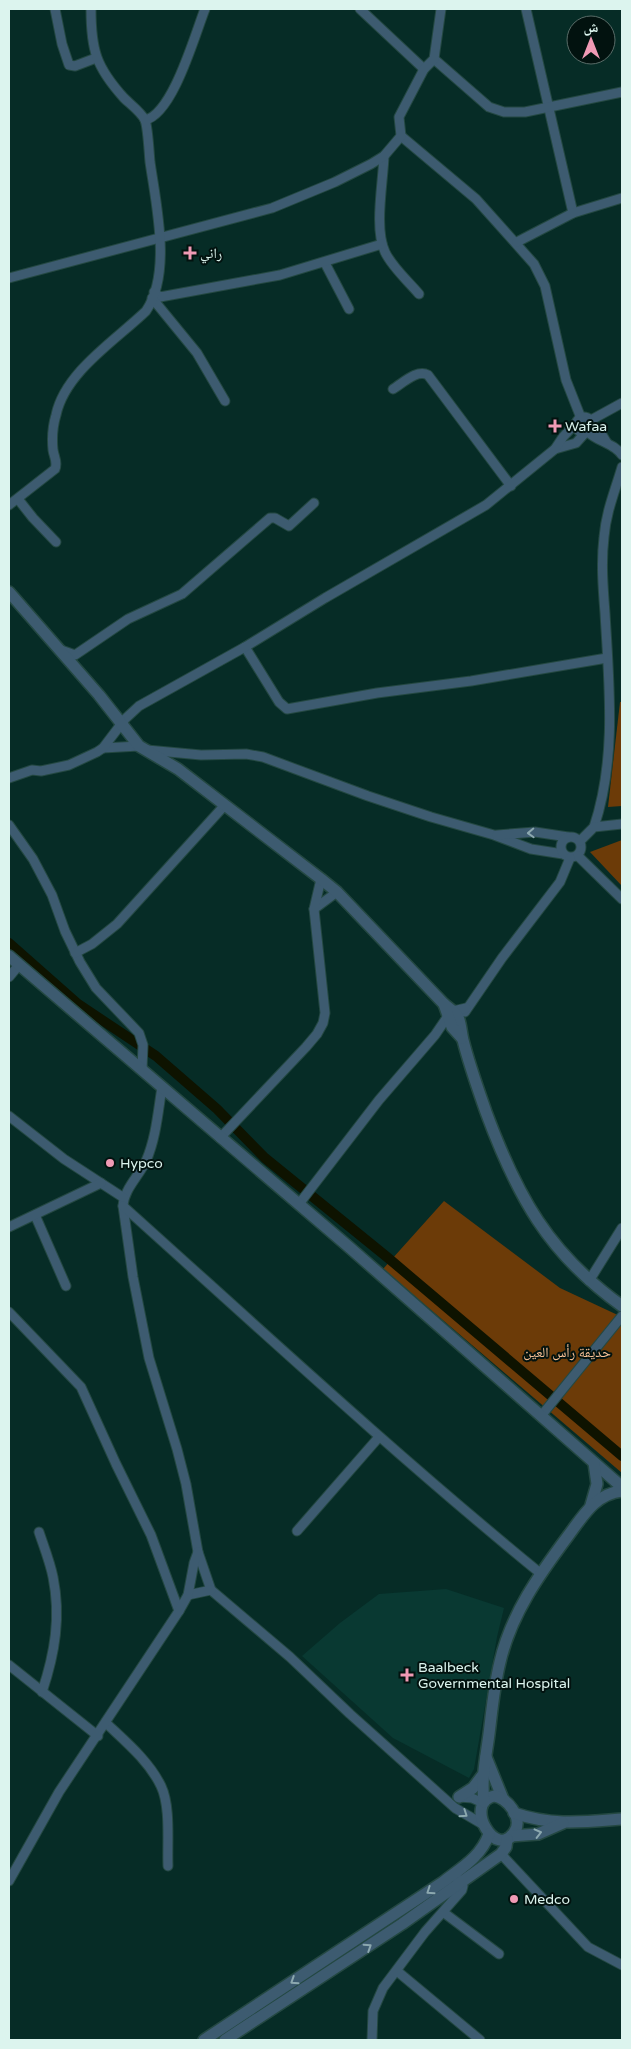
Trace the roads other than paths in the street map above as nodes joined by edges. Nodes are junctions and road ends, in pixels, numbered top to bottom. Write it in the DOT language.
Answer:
graph roads {
  1 [pos="55,9"];
  2 [pos="91,9"];
  3 [pos="205,9"];
  4 [pos="360,9"];
  5 [pos="441,9"];
  6 [pos="526,9"];
  7 [pos="96,58"];
  8 [pos="434,59"];
  9 [pos="424,69"];
  10 [pos="622,92"];
  11 [pos="549,108"];
  12 [pos="145,120"];
  13 [pos="401,136"];
  14 [pos="384,156"];
  15 [pos="622,198"];
  16 [pos="573,213"];
  17 [pos="160,239"];
  18 [pos="517,242"];
  19 [pos="382,244"];
  20 [pos="324,263"];
  21 [pos="9,278"];
  22 [pos="419,294"];
  23 [pos="153,295"];
  24 [pos="349,309"];
  25 [pos="393,389"];
  26 [pos="225,401"];
  27 [pos="622,403"];
  28 [pos="578,421"];
  29 [pos="589,428"];
  30 [pos="555,450"];
  31 [pos="622,455"];
  32 [pos="622,467"];
  33 [pos="511,486"];
  34 [pos="18,499"];
  35 [pos="314,503"];
  36 [pos="9,505"];
  37 [pos="56,542"];
  38 [pos="9,592"];
  39 [pos="245,647"];
  40 [pos="58,649"];
  41 [pos="607,658"];
  42 [pos="121,724"];
  43 [pos="103,748"];
  44 [pos="141,748"];
  45 [pos="9,778"];
  46 [pos="224,806"];
  47 [pos="622,824"];
  48 [pos="9,825"];
  49 [pos="594,827"];
  50 [pos="494,835"];
  51 [pos="568,837"];
  52 [pos="580,841"];
  53 [pos="570,856"];
  54 [pos="322,879"];
  55 [pos="337,892"];
  56 [pos="622,899"];
  57 [pos="314,909"];
  58 [pos="75,953"];
  59 [pos="9,956"];
  60 [pos="19,965"];
  61 [pos="9,976"];
  62 [pos="466,1008"];
  63 [pos="448,1011"];
  64 [pos="459,1032"];
  65 [pos="435,1035"];
  66 [pos="142,1070"];
  67 [pos="162,1087"];
  68 [pos="9,1116"];
  69 [pos="220,1138"];
  70 [pos="101,1183"];
  71 [pos="124,1202"];
  72 [pos="299,1204"];
  73 [pos="35,1215"];
  74 [pos="9,1227"];
  75 [pos="622,1228"];
  76 [pos="589,1281"];
  77 [pos="66,1286"];
  78 [pos="622,1306"];
  79 [pos="9,1312"];
  80 [pos="622,1316"];
  81 [pos="544,1412"];
  82 [pos="379,1437"];
  83 [pos="594,1463"];
  84 [pos="622,1487"];
  85 [pos="622,1491"];
  86 [pos="591,1505"];
  87 [pos="297,1531"];
  88 [pos="39,1532"];
  89 [pos="198,1552"];
  90 [pos="540,1573"];
  91 [pos="211,1590"];
  92 [pos="188,1595"];
  93 [pos="179,1611"];
  94 [pos="9,1665"];
  95 [pos="42,1692"];
  96 [pos="106,1723"];
  97 [pos="98,1736"];
  98 [pos="486,1756"];
  99 [pos="483,1774"];
  100 [pos="459,1797"];
  101 [pos="503,1799"];
  102 [pos="447,1800"];
  103 [pos="483,1802"];
  104 [pos="514,1813"];
  105 [pos="622,1819"];
  106 [pos="563,1823"];
  107 [pos="486,1829"];
  108 [pos="509,1837"];
  109 [pos="501,1854"];
  110 [pos="168,1866"];
  111 [pos="454,1873"];
  112 [pos="9,1881"];
  113 [pos="462,1884"];
  114 [pos="443,1912"];
  115 [pos="499,1954"];
  116 [pos="341,1958"];
  117 [pos="622,1965"];
  118 [pos="397,1971"];
  119 [pos="204,2040"];
  120 [pos="225,2040"];
  121 [pos="372,2040"];
  122 [pos="480,2040"];
  1 -- 7 [label="street"];
  2 -- 7 [label="street"];
  3 -- 12 [label="street"];
  4 -- 9 [label="street"];
  5 -- 8 [label="street"];
  6 -- 11 [label="street"];
  7 -- 12 [label="street"];
  8 -- 9 [label="street"];
  8 -- 11 [label="street"];
  9 -- 13 [label="street"];
  10 -- 11 [label="street"];
  11 -- 16 [label="street"];
  12 -- 17 [label="street"];
  13 -- 14 [label="street"];
  13 -- 18 [label="street"];
  14 -- 17 [label="street"];
  14 -- 19 [label="street"];
  15 -- 16 [label="street"];
  16 -- 18 [label="street"];
  17 -- 21 [label="street"];
  17 -- 23 [label="street"];
  18 -- 28 [label="street"];
  19 -- 20 [label="street"];
  19 -- 22 [label="street"];
  20 -- 23 [label="street"];
  20 -- 24 [label="street"];
  23 -- 26 [label="street"];
  23 -- 34 [label="street"];
  25 -- 33 [label="street"];
  27 -- 29 [label="street"];
  28 -- 29 [label="street"];
  28 -- 29 [label="street"];
  28 -- 30 [label="street"];
  29 -- 30 [label="street"];
  29 -- 31 [label="street"];
  30 -- 33 [label="street"];
  32 -- 41 [label="street"];
  33 -- 39 [label="street"];
  34 -- 36 [label="street"];
  34 -- 37 [label="street"];
  35 -- 40 [label="street"];
  38 -- 40 [label="street"];
  39 -- 41 [label="street"];
  39 -- 42 [label="street"];
  40 -- 42 [label="street"];
  41 -- 49 [label="street"];
  42 -- 43 [label="street"];
  42 -- 44 [label="street"];
  43 -- 44 [label="street"];
  43 -- 45 [label="street"];
  44 -- 46 [label="street"];
  44 -- 50 [label="street"];
  46 -- 54 [label="street"];
  46 -- 58 [label="street"];
  47 -- 49 [label="street"];
  48 -- 58 [label="street"];
  49 -- 52 [label="street"];
  51 -- 50 [label="street, one-way"];
  50 -- 53 [label="street"];
  51 -- 52 [label="street"];
  51 -- 53 [label="street"];
  52 -- 53 [label="street"];
  53 -- 56 [label="street"];
  53 -- 62 [label="street"];
  54 -- 55 [label="street"];
  54 -- 57 [label="street"];
  55 -- 57 [label="street"];
  55 -- 63 [label="street"];
  57 -- 69 [label="street"];
  58 -- 66 [label="street"];
  59 -- 60 [label="street"];
  60 -- 61 [label="street"];
  60 -- 66 [label="street"];
  62 -- 63 [label="street"];
  62 -- 64 [label="street"];
  63 -- 64 [label="street"];
  63 -- 65 [label="street"];
  64 -- 65 [label="street"];
  64 -- 76 [label="street"];
  65 -- 72 [label="street"];
  66 -- 67 [label="street"];
  67 -- 69 [label="street"];
  67 -- 71 [label="street"];
  68 -- 70 [label="street"];
  69 -- 72 [label="street"];
  70 -- 71 [label="street"];
  70 -- 73 [label="street"];
  71 -- 82 [label="street"];
  71 -- 89 [label="street"];
  72 -- 81 [label="street"];
  73 -- 74 [label="street"];
  73 -- 77 [label="street"];
  75 -- 76 [label="street"];
  76 -- 78 [label="street"];
  79 -- 93 [label="street"];
  80 -- 81 [label="street"];
  81 -- 83 [label="street"];
  82 -- 87 [label="street"];
  82 -- 90 [label="street"];
  83 -- 84 [label="street"];
  83 -- 86 [label="street"];
  85 -- 86 [label="street"];
  86 -- 90 [label="street"];
  88 -- 95 [label="street"];
  89 -- 91 [label="street"];
  89 -- 92 [label="street"];
  90 -- 98 [label="street"];
  91 -- 92 [label="street"];
  91 -- 102 [label="street"];
  92 -- 93 [label="street"];
  93 -- 96 [label="street"];
  94 -- 95 [label="street"];
  95 -- 97 [label="street"];
  96 -- 97 [label="street"];
  96 -- 110 [label="street"];
  97 -- 112 [label="street"];
  98 -- 99 [label="street"];
  98 -- 101 [label="street"];
  99 -- 100 [label="street"];
  99 -- 103 [label="street"];
  100 -- 102 [label="street"];
  100 -- 103 [label="street"];
  101 -- 103 [label="street"];
  101 -- 104 [label="street"];
  102 -- 107 [label="street, one-way"];
  103 -- 107 [label="street"];
  104 -- 106 [label="street"];
  104 -- 108 [label="street"];
  105 -- 106 [label="street"];
  108 -- 106 [label="street, one-way"];
  107 -- 108 [label="street"];
  107 -- 111 [label="street"];
  108 -- 109 [label="street"];
  109 -- 113 [label="street"];
  109 -- 117 [label="street"];
  111 -- 113 [label="street"];
  111 -- 116 [label="street, one-way"];
  113 -- 114 [label="street"];
  116 -- 113 [label="street, one-way"];
  114 -- 115 [label="street"];
  114 -- 118 [label="street"];
  116 -- 119 [label="street, one-way"];
  116 -- 120 [label="street"];
  118 -- 121 [label="street"];
  118 -- 122 [label="street"];
}
